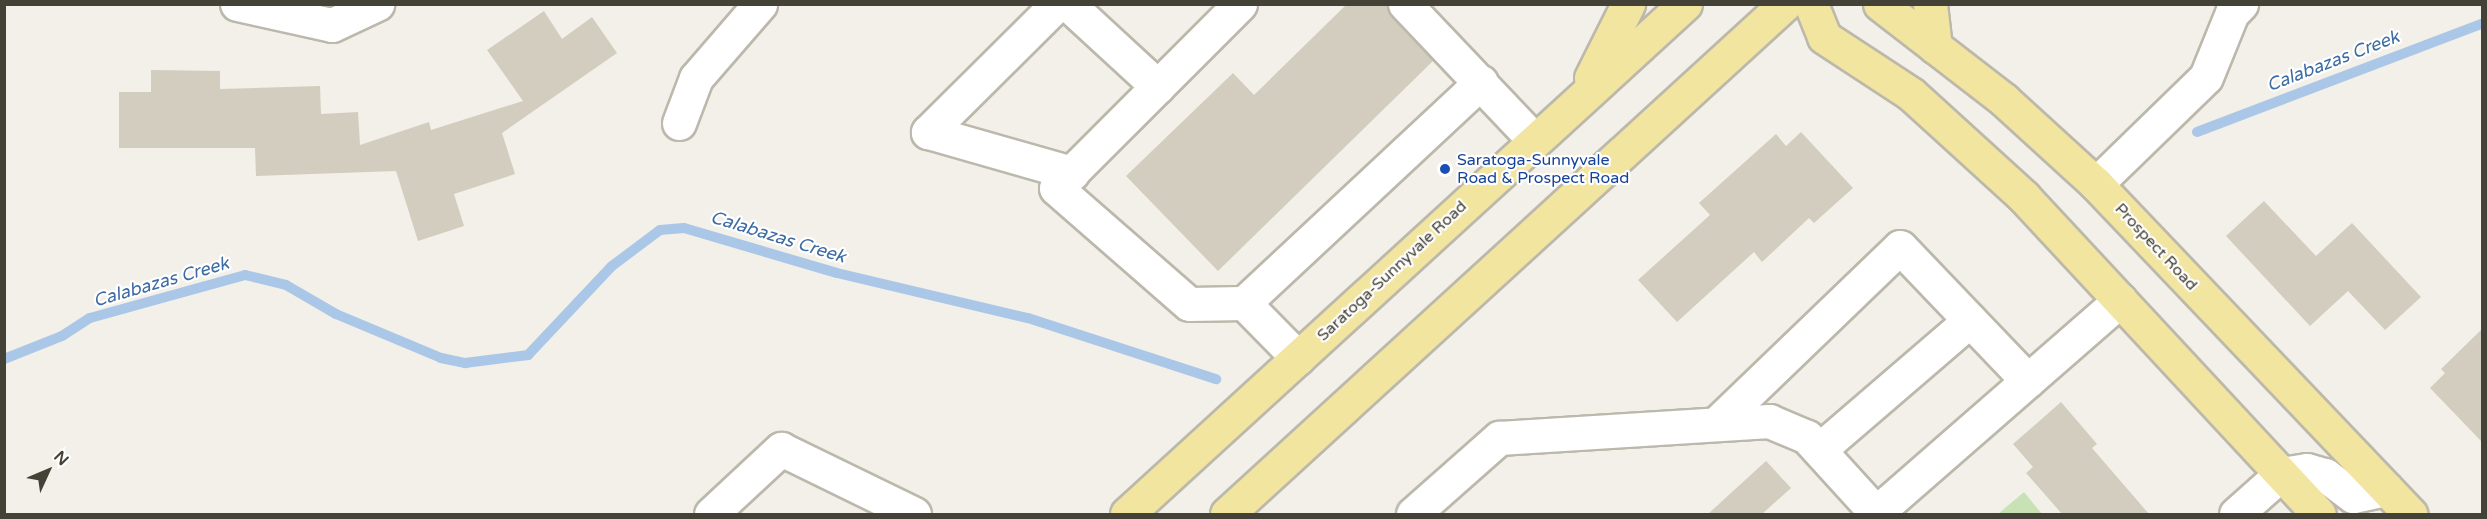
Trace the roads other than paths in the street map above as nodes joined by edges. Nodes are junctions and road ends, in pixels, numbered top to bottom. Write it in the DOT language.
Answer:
graph roads {
  1 [pos="237,4"];
  2 [pos="376,4"];
  3 [pos="760,4"];
  4 [pos="1057,4"];
  5 [pos="1068,4"];
  6 [pos="1240,4"];
  7 [pos="1405,4"];
  8 [pos="1628,4"];
  9 [pos="1685,4"];
  10 [pos="1785,4"];
  11 [pos="1811,4"];
  12 [pos="1880,4"];
  13 [pos="1930,4"];
  14 [pos="2241,4"];
  15 [pos="1935,47"];
  16 [pos="1481,82"];
  17 [pos="1158,87"];
  18 [pos="1583,93"];
  19 [pos="679,123"];
  20 [pos="1533,139"];
  21 [pos="1072,172"];
  22 [pos="2096,184"];
  23 [pos="2120,300"];
  24 [pos="1244,303"];
  25 [pos="1970,320"];
  26 [pos="1298,358"];
  27 [pos="2028,381"];
  28 [pos="1716,424"];
  29 [pos="1819,450"];
  30 [pos="2281,474"];
  31 [pos="2386,489"];
  32 [pos="1241,510"];
  33 [pos="711,514"];
  34 [pos="914,514"];
  35 [pos="1127,514"];
  36 [pos="1413,514"];
  37 [pos="1876,514"];
  38 [pos="2236,514"];
  39 [pos="2319,514"];
  40 [pos="2410,514"];
  1 -- 2 [label="street"];
  3 -- 19 [label="street"];
  4 -- 21 [label="street"];
  5 -- 17 [label="street"];
  6 -- 17 [label="street"];
  7 -- 16 [label="street"];
  8 -- 18 [label="main road"];
  9 -- 18 [label="main road, Saratoga-Sunnyvale Road"];
  10 -- 32 [label="main road"];
  11 -- 23 [label="main road"];
  12 -- 15 [label="main road, Prospect Road"];
  13 -- 15 [label="main road"];
  14 -- 22 [label="street"];
  15 -- 22 [label="main road, Prospect Road"];
  16 -- 20 [label="street"];
  16 -- 24 [label="street"];
  17 -- 21 [label="street"];
  18 -- 20 [label="main road, Saratoga-Sunnyvale Road"];
  20 -- 26 [label="main road, Saratoga-Sunnyvale Road"];
  21 -- 24 [label="street"];
  22 -- 31 [label="main road, Prospect Road"];
  23 -- 27 [label="street"];
  23 -- 30 [label="main road"];
  24 -- 26 [label="street"];
  25 -- 27 [label="street"];
  25 -- 28 [label="street"];
  25 -- 29 [label="street"];
  26 -- 35 [label="main road, Saratoga-Sunnyvale Road"];
  27 -- 37 [label="street"];
  28 -- 29 [label="street"];
  28 -- 36 [label="street"];
  29 -- 37 [label="street"];
  30 -- 31 [label="street"];
  30 -- 38 [label="street"];
  30 -- 39 [label="main road"];
  31 -- 40 [label="main road, Prospect Road"];
  33 -- 34 [label="street"];
}
